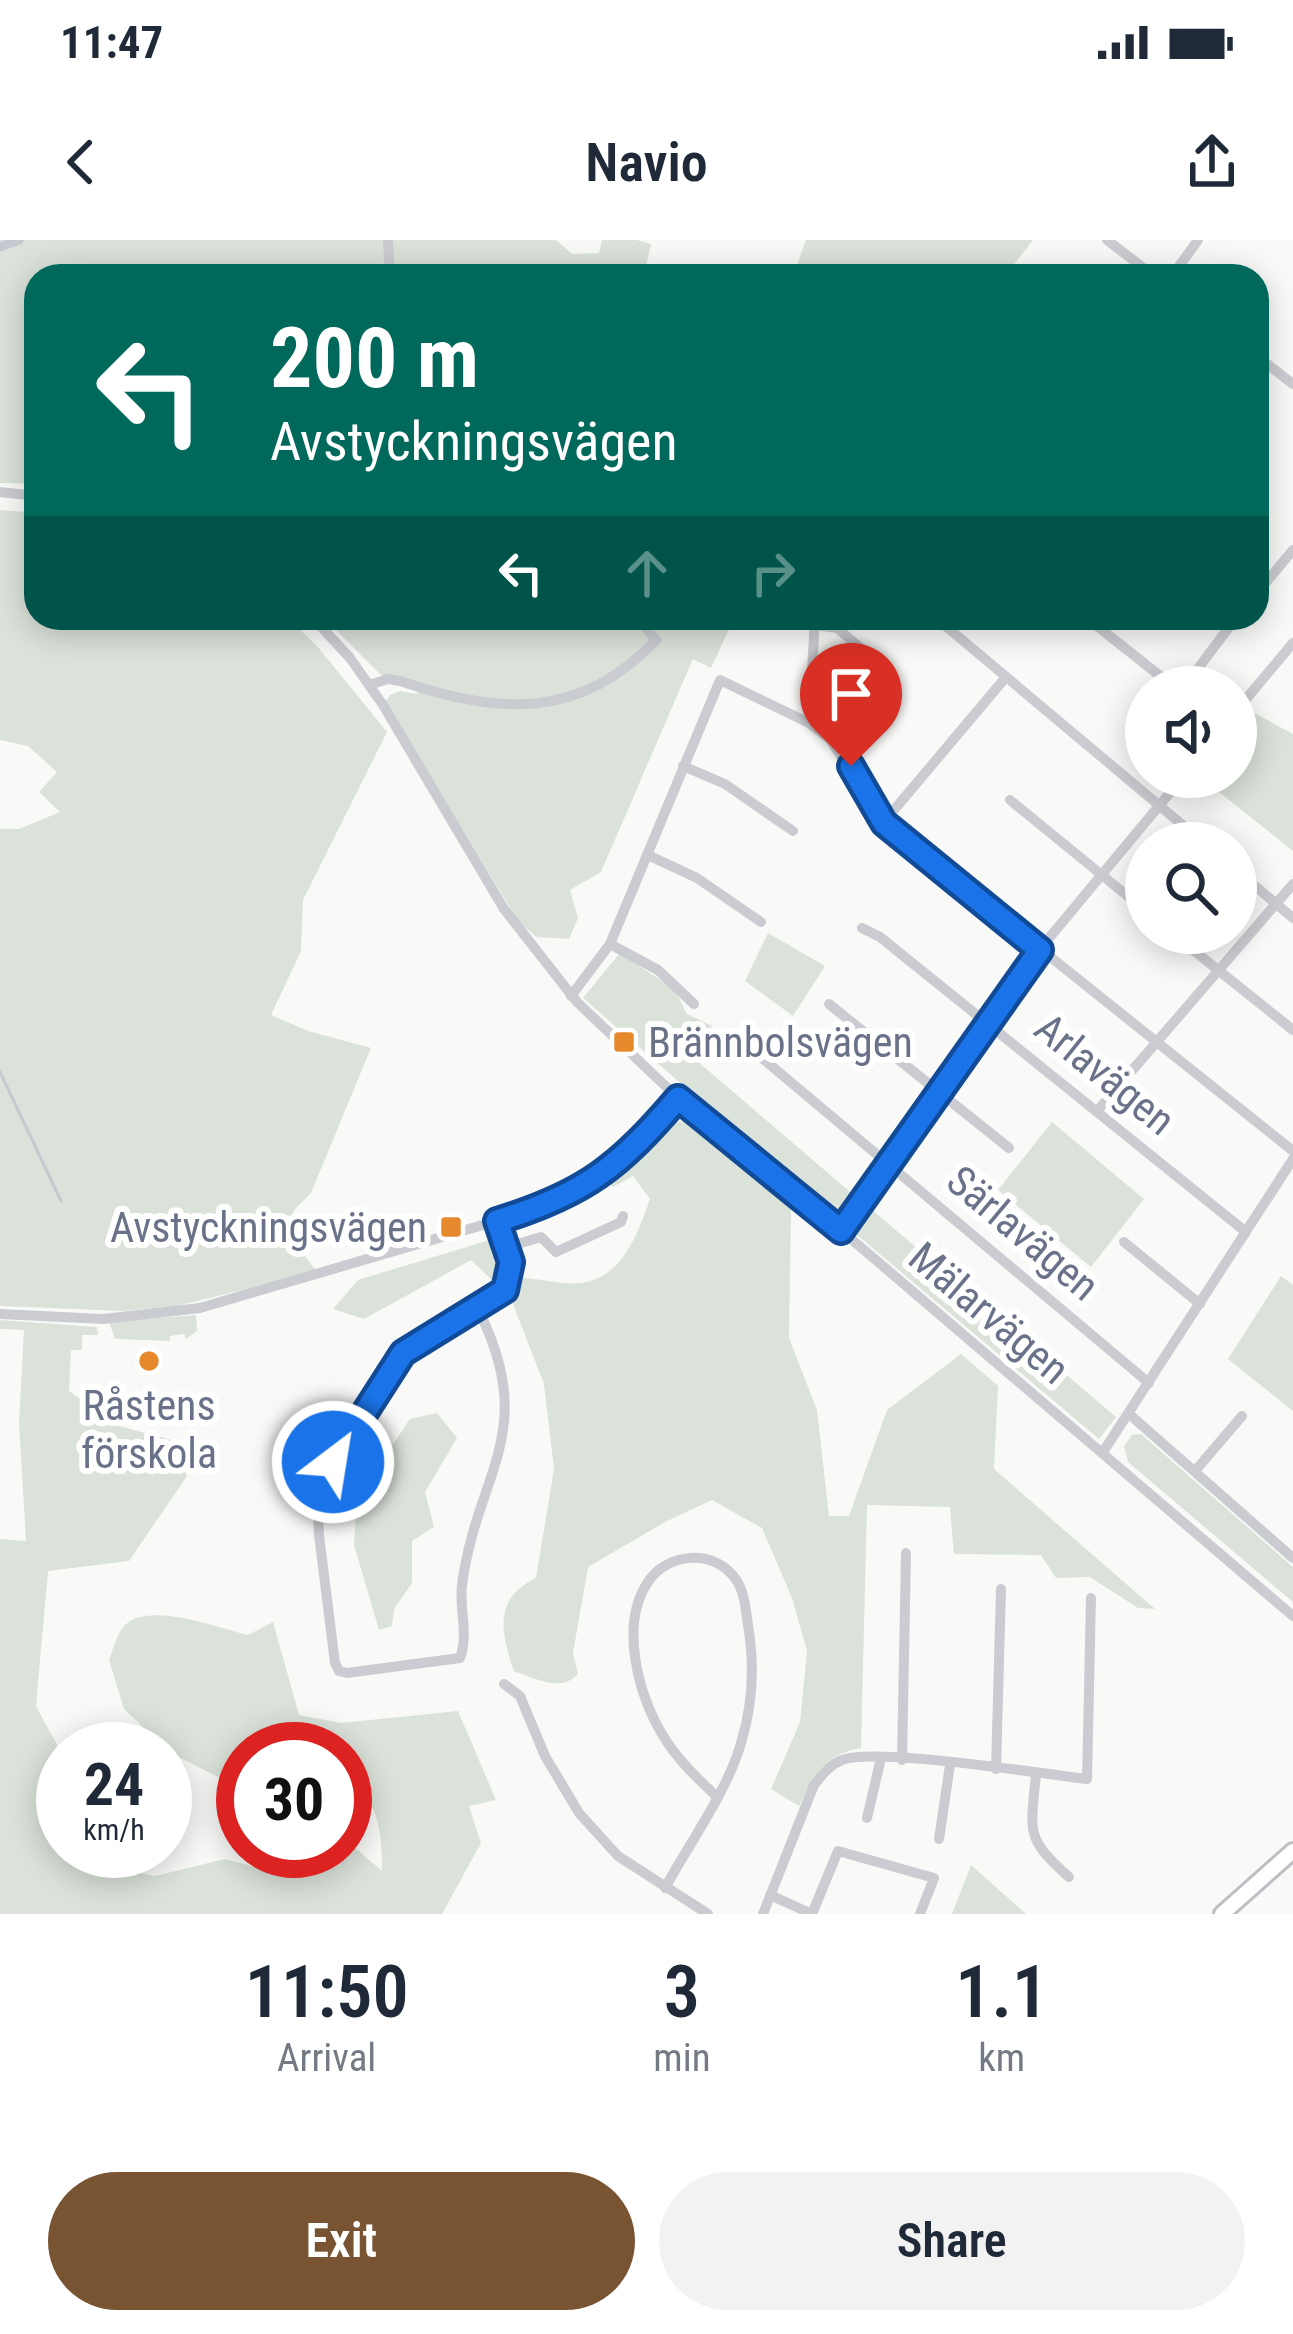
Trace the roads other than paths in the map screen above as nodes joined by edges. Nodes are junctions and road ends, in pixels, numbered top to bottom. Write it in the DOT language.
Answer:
graph roads {
  1 [pos="1107,240"];
  2 [pos="1138,264"];
  3 [pos="1269,365"];
  4 [pos="1293,384"];
  5 [pos="1293,550"];
  6 [pos="1269,579"];
  7 [pos="323,630"];
  8 [pos="647,630"];
  9 [pos="815,630"];
  10 [pos="839,630"];
  11 [pos="950,630"];
  12 [pos="1102,630"];
  13 [pos="1226,630"];
  14 [pos="1292,644"];
  15 [pos="870,656"];
  16 [pos="1148,666"];
  17 [pos="1199,666"];
  18 [pos="1006,677"];
  19 [pos="369,685"];
  20 [pos="1257,686"];
  21 [pos="809,723"];
  22 [pos="683,766"];
  23 [pos="1166,798"];
  24 [pos="1010,800"];
  25 [pos="1161,805"];
  26 [pos="1180,822"];
  27 [pos="884,823"];
  28 [pos="793,832"];
  29 [pos="650,856"];
  30 [pos="1103,874"];
  31 [pos="1293,884"];
  32 [pos="1257,888"];
  33 [pos="1125,893"];
  34 [pos="1275,904"];
  35 [pos="1293,918"];
  36 [pos="761,922"];
  37 [pos="862,928"];
  38 [pos="610,944"];
  39 [pos="1040,950"];
  40 [pos="1196,954"];
  41 [pos="1217,972"];
  42 [pos="571,996"];
  43 [pos="694,1004"];
  44 [pos="829,1004"];
  45 [pos="988,1020"];
  46 [pos="1293,1030"];
  47 [pos="743,1042"];
  48 [pos="1157,1043"];
  49 [pos="937,1091"];
  50 [pos="678,1098"];
  51 [pos="1098,1110"];
  52 [pos="1009,1148"];
  53 [pos="1293,1155"];
  54 [pos="890,1161"];
  55 [pos="623,1216"];
  56 [pos="497,1221"];
  57 [pos="841,1231"];
  58 [pos="1246,1232"];
  59 [pos="1124,1242"];
  60 [pos="507,1247"];
  61 [pos="1200,1304"];
  62 [pos="478,1309"];
  63 [pos="0,1314"];
  64 [pos="1150,1383"];
  65 [pos="1130,1414"];
  66 [pos="1242,1416"];
  67 [pos="1103,1452"];
  68 [pos="1195,1471"];
  69 [pos="906,1553"];
  70 [pos="1293,1558"];
  71 [pos="1001,1588"];
  72 [pos="1091,1598"];
  73 [pos="1293,1618"];
  74 [pos="504,1684"];
  75 [pos="881,1758"];
  76 [pos="902,1760"];
  77 [pos="950,1765"];
  78 [pos="996,1769"];
  79 [pos="1036,1774"];
  80 [pos="716,1796"];
  81 [pos="867,1818"];
  82 [pos="938,1839"];
  83 [pos="1293,1847"];
  84 [pos="1069,1877"];
  85 [pos="665,1888"];
  86 [pos="770,1895"];
  87 [pos="708,1914"];
  88 [pos="763,1914"];
  89 [pos="812,1914"];
  90 [pos="920,1914"];
  91 [pos="1222,1914"];
  1 -- 2 [label="street"];
  3 -- 4 [label="street"];
  5 -- 6 [label="street"];
  7 -- 19 [label="street, Mälarvägen"];
  8 -- 19 [label="street"];
  9 -- 21 [label="street"];
  10 -- 15 [label="street"];
  11 -- 18 [label="street"];
  12 -- 16 [label="street"];
  13 -- 17 [label="street"];
  14 -- 20 [label="street"];
  18 -- 25 [label="street"];
  18 -- 27 [label="street"];
  19 -- 42 [label="street, Mälarvägen"];
  21 -- 22 [label="street"];
  21 -- 27 [label="street"];
  22 -- 28 [label="street"];
  22 -- 29 [label="street"];
  23 -- 25 [label="street"];
  24 -- 30 [label="street"];
  25 -- 26 [label="street"];
  25 -- 30 [label="street"];
  27 -- 39 [label="street"];
  29 -- 36 [label="street"];
  29 -- 38 [label="street"];
  30 -- 33 [label="street"];
  30 -- 39 [label="street"];
  31 -- 34 [label="street"];
  32 -- 34 [label="street"];
  34 -- 35 [label="street"];
  34 -- 41 [label="street"];
  37 -- 45 [label="street, Arlavägen"];
  38 -- 42 [label="street"];
  38 -- 43 [label="street"];
  39 -- 45 [label="street"];
  39 -- 48 [label="street"];
  40 -- 41 [label="street"];
  41 -- 46 [label="street"];
  41 -- 48 [label="street"];
  42 -- 50 [label="street, Mälarvägen"];
  44 -- 49 [label="street"];
  45 -- 49 [label="street"];
  45 -- 51 [label="street, Arlavägen"];
  47 -- 54 [label="street, Särlavägen"];
  48 -- 51 [label="street"];
  48 -- 53 [label="street"];
  49 -- 52 [label="street"];
  49 -- 54 [label="street"];
  50 -- 56 [label="street"];
  50 -- 57 [label="street, Mälarvägen"];
  51 -- 58 [label="street, Arlavägen"];
  53 -- 58 [label="street"];
  54 -- 57 [label="street"];
  54 -- 64 [label="street, Särlavägen"];
  55 -- 60 [label="street"];
  56 -- 60 [label="street"];
  56 -- 63 [label="street"];
  57 -- 67 [label="street, Mälarvägen"];
  58 -- 61 [label="street"];
  59 -- 61 [label="street"];
  60 -- 62 [label="street"];
  61 -- 64 [label="street"];
  62 -- 62 [label="street"];
  64 -- 65 [label="street"];
  65 -- 67 [label="street"];
  65 -- 68 [label="street"];
  66 -- 68 [label="street"];
  67 -- 73 [label="street, Mälarvägen"];
  68 -- 70 [label="street"];
  69 -- 76 [label="street"];
  71 -- 78 [label="street"];
  72 -- 79 [label="street"];
  74 -- 85 [label="street"];
  75 -- 76 [label="street"];
  75 -- 81 [label="street"];
  75 -- 86 [label="street"];
  76 -- 77 [label="street"];
  77 -- 78 [label="street"];
  77 -- 82 [label="street"];
  78 -- 79 [label="street"];
  79 -- 84 [label="street"];
  80 -- 80 [label="street"];
  80 -- 85 [label="street"];
  83 -- 91 [label="main road"];
  85 -- 87 [label="street"];
  86 -- 88 [label="street"];
  86 -- 89 [label="street"];
  89 -- 90 [label="street"];
}
